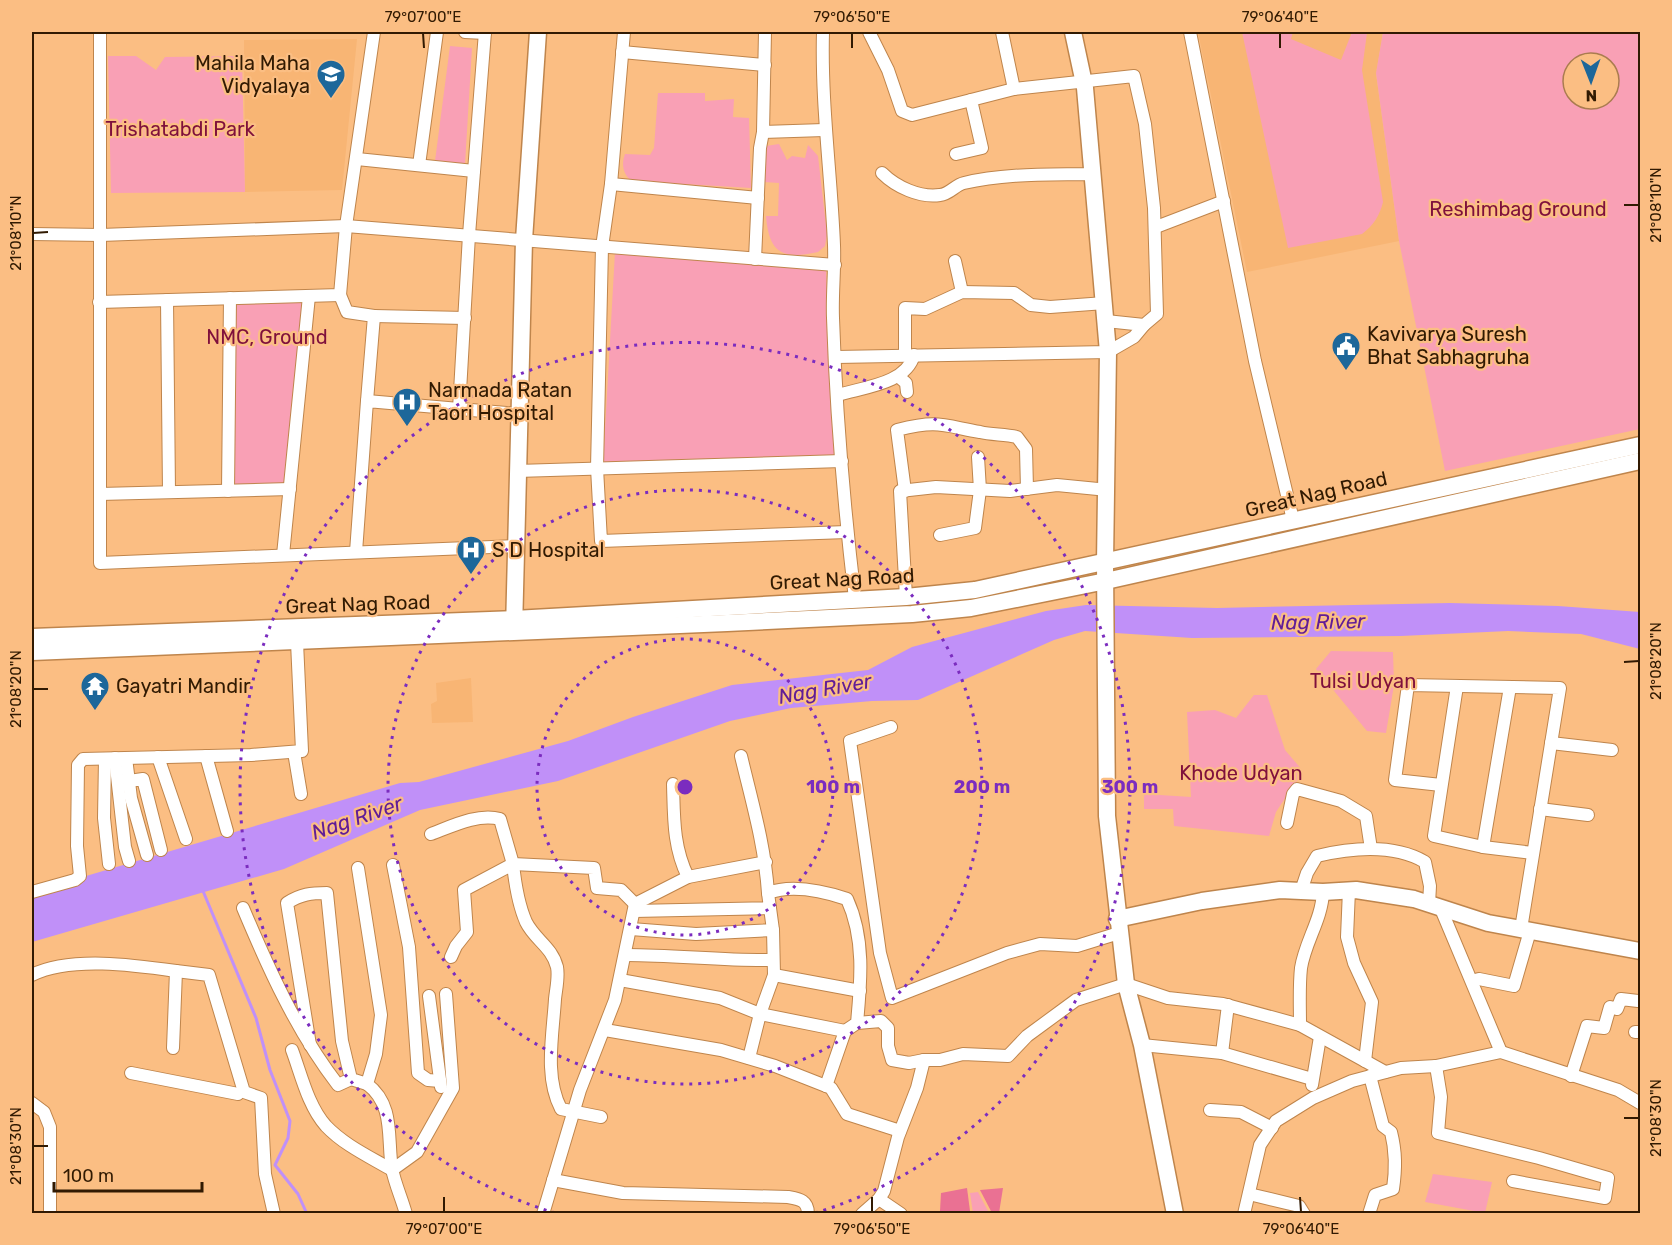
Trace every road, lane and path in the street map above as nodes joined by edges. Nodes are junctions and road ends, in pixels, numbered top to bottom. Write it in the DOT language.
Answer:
graph roads {
  1 [pos="100,32"];
  2 [pos="374,32"];
  3 [pos="436,32"];
  4 [pos="465,32"];
  5 [pos="485,32"];
  6 [pos="538,32"];
  7 [pos="624,32"];
  8 [pos="765,32"];
  9 [pos="823,32"];
  10 [pos="869,32"];
  11 [pos="1002,32"];
  12 [pos="1072,32"];
  13 [pos="1190,32"];
  14 [pos="622,52"];
  15 [pos="765,65"];
  16 [pos="1083,81"];
  17 [pos="1014,89"];
  18 [pos="971,100"];
  19 [pos="824,130"];
  20 [pos="763,132"];
  21 [pos="956,154"];
  22 [pos="357,159"];
  23 [pos="419,165"];
  24 [pos="474,171"];
  25 [pos="882,173"];
  26 [pos="1093,174"];
  27 [pos="611,184"];
  28 [pos="758,198"];
  29 [pos="1224,201"];
  30 [pos="346,226"];
  31 [pos="1156,227"];
  32 [pos="32,234"];
  33 [pos="101,236"];
  34 [pos="469,236"];
  35 [pos="524,240"];
  36 [pos="602,248"];
  37 [pos="755,259"];
  38 [pos="955,261"];
  39 [pos="835,265"];
  40 [pos="962,292"];
  41 [pos="340,295"];
  42 [pos="309,296"];
  43 [pos="230,298"];
  44 [pos="167,300"];
  45 [pos="99,302"];
  46 [pos="1105,303"];
  47 [pos="374,315"];
  48 [pos="465,318"];
  49 [pos="1106,321"];
  50 [pos="1144,325"];
  51 [pos="1108,352"];
  52 [pos="910,354"];
  53 [pos="836,357"];
  54 [pos="898,376"];
  55 [pos="907,392"];
  56 [pos="838,395"];
  57 [pos="367,401"];
  58 [pos="459,409"];
  59 [pos="519,414"];
  60 [pos="1641,445"];
  61 [pos="978,457"];
  62 [pos="842,461"];
  63 [pos="1641,461"];
  64 [pos="597,468"];
  65 [pos="517,471"];
  66 [pos="290,489"];
  67 [pos="1027,489"];
  68 [pos="228,490"];
  69 [pos="980,490"];
  70 [pos="1108,490"];
  71 [pos="905,491"];
  72 [pos="169,492"];
  73 [pos="99,494"];
  74 [pos="1293,520"];
  75 [pos="847,532"];
  76 [pos="940,535"];
  77 [pos="515,546"];
  78 [pos="356,552"];
  79 [pos="283,555"];
  80 [pos="1105,564"];
  81 [pos="1106,588"];
  82 [pos="906,597"];
  83 [pos="855,599"];
  84 [pos="514,626"];
  85 [pos="32,637"];
  86 [pos="297,642"];
  87 [pos="32,652"];
  88 [pos="1457,686"];
  89 [pos="1510,687"];
  90 [pos="891,727"];
  91 [pos="1551,743"];
  92 [pos="1612,750"];
  93 [pos="294,752"];
  94 [pos="206,756"];
  95 [pos="741,756"];
  96 [pos="158,757"];
  97 [pos="115,758"];
  98 [pos="129,781"];
  99 [pos="673,784"];
  100 [pos="1441,785"];
  101 [pos="301,794"];
  102 [pos="1540,808"];
  103 [pos="1588,815"];
  104 [pos="1287,823"];
  105 [pos="227,831"];
  106 [pos="431,834"];
  107 [pos="186,839"];
  108 [pos="1483,847"];
  109 [pos="1371,849"];
  110 [pos="161,850"];
  111 [pos="1533,853"];
  112 [pos="147,855"];
  113 [pos="129,861"];
  114 [pos="766,862"];
  115 [pos="109,864"];
  116 [pos="513,864"];
  117 [pos="393,865"];
  118 [pos="358,868"];
  119 [pos="688,877"];
  120 [pos="1349,890"];
  121 [pos="1301,891"];
  122 [pos="32,892"];
  123 [pos="1323,892"];
  124 [pos="768,893"];
  125 [pos="1435,907"];
  126 [pos="243,908"];
  127 [pos="634,908"];
  128 [pos="770,908"];
  129 [pos="1118,926"];
  130 [pos="631,929"];
  131 [pos="773,930"];
  132 [pos="1525,930"];
  133 [pos="1641,951"];
  134 [pos="627,954"];
  135 [pos="451,957"];
  136 [pos="773,960"];
  137 [pos="176,971"];
  138 [pos="32,975"];
  139 [pos="774,975"];
  140 [pos="620,980"];
  141 [pos="1472,981"];
  142 [pos="1126,984"];
  143 [pos="860,991"];
  144 [pos="446,994"];
  145 [pos="429,996"];
  146 [pos="1638,1001"];
  147 [pos="1228,1005"];
  148 [pos="760,1014"];
  149 [pos="857,1023"];
  150 [pos="1300,1025"];
  151 [pos="605,1030"];
  152 [pos="845,1031"];
  153 [pos="1320,1037"];
  154 [pos="310,1045"];
  155 [pos="1142,1045"];
  156 [pos="173,1048"];
  157 [pos="291,1050"];
  158 [pos="1501,1052"];
  159 [pos="1222,1053"];
  160 [pos="749,1058"];
  161 [pos="924,1060"];
  162 [pos="1365,1061"];
  163 [pos="1436,1066"];
  164 [pos="1385,1072"];
  165 [pos="131,1073"];
  166 [pos="1370,1076"];
  167 [pos="1571,1076"];
  168 [pos="351,1079"];
  169 [pos="1312,1080"];
  170 [pos="440,1081"];
  171 [pos="367,1084"];
  172 [pos="826,1086"];
  173 [pos="238,1094"];
  174 [pos="1313,1098"];
  175 [pos="32,1103"];
  176 [pos="443,1103"];
  177 [pos="1641,1103"];
  178 [pos="1210,1110"];
  179 [pos="574,1112"];
  180 [pos="600,1117"];
  181 [pos="1272,1128"];
  182 [pos="900,1131"];
  183 [pos="392,1170"];
  184 [pos="553,1180"];
  185 [pos="1513,1181"];
  186 [pos="1249,1194"];
  187 [pos="879,1199"];
  188 [pos="51,1214"];
  189 [pos="274,1214"];
  190 [pos="406,1214"];
  191 [pos="543,1214"];
  192 [pos="808,1214"];
  193 [pos="862,1214"];
  194 [pos="902,1214"];
  195 [pos="1175,1214"];
  196 [pos="1244,1214"];
  197 [pos="1304,1214"];
  198 [pos="1370,1214"];
  1 -- 33 [label="street"];
  2 -- 22 [label="street"];
  3 -- 23 [label="street"];
  4 -- 5 [label="street"];
  5 -- 24 [label="street"];
  6 -- 35 [label="main road"];
  7 -- 14 [label="street"];
  8 -- 15 [label="street"];
  9 -- 19 [label="street"];
  10 -- 18 [label="street"];
  11 -- 17 [label="street"];
  12 -- 16 [label="main road"];
  13 -- 29 [label="street"];
  14 -- 15 [label="street"];
  14 -- 27 [label="street"];
  15 -- 20 [label="street"];
  16 -- 17 [label="street"];
  16 -- 26 [label="main road"];
  16 -- 31 [label="street"];
  17 -- 18 [label="street"];
  18 -- 21 [label="street"];
  19 -- 20 [label="street"];
  19 -- 39 [label="street"];
  20 -- 28 [label="street"];
  22 -- 23 [label="street"];
  22 -- 30 [label="street"];
  23 -- 24 [label="street"];
  24 -- 34 [label="street"];
  25 -- 26 [label="street"];
  26 -- 46 [label="main road"];
  27 -- 28 [label="street"];
  27 -- 36 [label="street"];
  28 -- 37 [label="street"];
  29 -- 31 [label="street"];
  29 -- 74 [label="street"];
  30 -- 33 [label="street"];
  30 -- 34 [label="street"];
  30 -- 41 [label="street"];
  31 -- 50 [label="street"];
  32 -- 33 [label="street"];
  33 -- 45 [label="street"];
  34 -- 35 [label="street"];
  34 -- 48 [label="street"];
  35 -- 36 [label="street"];
  35 -- 59 [label="main road"];
  36 -- 37 [label="street"];
  36 -- 64 [label="street"];
  37 -- 39 [label="street"];
  38 -- 40 [label="street"];
  39 -- 53 [label="street"];
  40 -- 46 [label="street"];
  40 -- 52 [label="street"];
  41 -- 42 [label="street"];
  41 -- 47 [label="street"];
  42 -- 43 [label="street"];
  42 -- 66 [label="street"];
  43 -- 44 [label="street"];
  43 -- 68 [label="street"];
  44 -- 45 [label="street"];
  44 -- 72 [label="street"];
  45 -- 73 [label="street"];
  46 -- 49 [label="main road"];
  47 -- 48 [label="street"];
  47 -- 57 [label="street"];
  48 -- 58 [label="street"];
  49 -- 50 [label="street"];
  49 -- 51 [label="main road"];
  50 -- 51 [label="street"];
  51 -- 52 [label="street"];
  51 -- 70 [label="main road"];
  52 -- 53 [label="street"];
  52 -- 54 [label="street"];
  53 -- 56 [label="street"];
  54 -- 55 [label="street"];
  54 -- 56 [label="street"];
  56 -- 62 [label="street"];
  57 -- 58 [label="street"];
  57 -- 78 [label="street"];
  58 -- 59 [label="street"];
  59 -- 65 [label="main road"];
  60 -- 74 [label="main road, Great Nag Road"];
  61 -- 69 [label="street"];
  62 -- 64 [label="street"];
  62 -- 75 [label="street"];
  63 -- 81 [label="main road, Great Nag Road"];
  64 -- 65 [label="street"];
  64 -- 75 [label="street"];
  65 -- 77 [label="main road"];
  66 -- 68 [label="street"];
  66 -- 79 [label="street"];
  67 -- 69 [label="street"];
  67 -- 70 [label="street"];
  67 -- 71 [label="street"];
  68 -- 72 [label="street"];
  69 -- 71 [label="street"];
  69 -- 76 [label="street"];
  70 -- 80 [label="main road"];
  71 -- 82 [label="street"];
  72 -- 73 [label="street"];
  73 -- 79 [label="street"];
  74 -- 80 [label="main road, Great Nag Road"];
  75 -- 83 [label="street"];
  77 -- 78 [label="street"];
  77 -- 84 [label="main road"];
  78 -- 79 [label="street"];
  80 -- 81 [label="main road"];
  80 -- 82 [label="main road, Great Nag Road"];
  81 -- 84 [label="main road, Great Nag Road"];
  81 -- 129 [label="main road"];
  82 -- 83 [label="main road, Great Nag Road"];
  83 -- 84 [label="main road, Great Nag Road"];
  84 -- 85 [label="main road, Great Nag Road"];
  84 -- 86 [label="main road, Great Nag Road"];
  86 -- 87 [label="main road, Great Nag Road"];
  86 -- 93 [label="street"];
  88 -- 89 [label="street"];
  88 -- 100 [label="street"];
  88 -- 100 [label="street"];
  89 -- 91 [label="street"];
  89 -- 108 [label="street"];
  90 -- 129 [label="street"];
  91 -- 92 [label="street"];
  91 -- 102 [label="street"];
  93 -- 94 [label="street"];
  93 -- 101 [label="street"];
  94 -- 96 [label="street"];
  94 -- 105 [label="street"];
  95 -- 114 [label="street"];
  96 -- 97 [label="street"];
  96 -- 107 [label="street"];
  97 -- 98 [label="street"];
  97 -- 113 [label="street"];
  97 -- 115 [label="street"];
  97 -- 122 [label="street"];
  98 -- 110 [label="street"];
  98 -- 112 [label="street"];
  99 -- 119 [label="street"];
  100 -- 108 [label="street"];
  102 -- 103 [label="street"];
  102 -- 111 [label="street"];
  104 -- 109 [label="street"];
  106 -- 116 [label="street"];
  108 -- 111 [label="street"];
  109 -- 121 [label="street"];
  109 -- 125 [label="street"];
  111 -- 132 [label="street"];
  114 -- 119 [label="street"];
  114 -- 124 [label="street"];
  116 -- 127 [label="street"];
  116 -- 135 [label="street"];
  116 -- 179 [label="street"];
  117 -- 170 [label="street"];
  118 -- 171 [label="street"];
  119 -- 127 [label="street"];
  120 -- 123 [label="main road"];
  120 -- 125 [label="main road"];
  120 -- 162 [label="street"];
  121 -- 123 [label="main road"];
  121 -- 129 [label="main road"];
  123 -- 150 [label="street"];
  124 -- 128 [label="street"];
  124 -- 143 [label="street"];
  125 -- 132 [label="main road"];
  125 -- 141 [label="street"];
  126 -- 154 [label="street"];
  127 -- 128 [label="street"];
  127 -- 130 [label="street"];
  128 -- 131 [label="street"];
  129 -- 142 [label="main road"];
  130 -- 131 [label="street"];
  130 -- 134 [label="street"];
  131 -- 136 [label="street"];
  132 -- 133 [label="main road"];
  132 -- 141 [label="street"];
  134 -- 136 [label="street"];
  134 -- 140 [label="street"];
  136 -- 139 [label="street"];
  137 -- 138 [label="street"];
  137 -- 156 [label="street"];
  137 -- 189 [label="street"];
  139 -- 143 [label="street"];
  139 -- 148 [label="street"];
  140 -- 148 [label="street"];
  140 -- 151 [label="street"];
  141 -- 158 [label="street"];
  142 -- 147 [label="street"];
  142 -- 155 [label="main road"];
  142 -- 161 [label="street"];
  143 -- 149 [label="street"];
  144 -- 176 [label="street"];
  145 -- 170 [label="street"];
  146 -- 167 [label="street"];
  147 -- 150 [label="street"];
  147 -- 159 [label="street"];
  148 -- 152 [label="street"];
  148 -- 160 [label="street"];
  149 -- 152 [label="street"];
  149 -- 161 [label="street"];
  150 -- 153 [label="street"];
  151 -- 160 [label="street"];
  151 -- 179 [label="street"];
  152 -- 172 [label="street"];
  153 -- 162 [label="street"];
  153 -- 169 [label="street"];
  154 -- 168 [label="street"];
  154 -- 168 [label="street"];
  155 -- 159 [label="street"];
  155 -- 195 [label="main road"];
  157 -- 183 [label="street"];
  158 -- 163 [label="street"];
  158 -- 167 [label="street"];
  159 -- 169 [label="street"];
  160 -- 172 [label="street"];
  161 -- 182 [label="street"];
  162 -- 164 [label="street"];
  163 -- 164 [label="street"];
  163 -- 185 [label="street"];
  164 -- 166 [label="street"];
  165 -- 173 [label="street"];
  166 -- 174 [label="street"];
  166 -- 198 [label="street"];
  167 -- 177 [label="street"];
  168 -- 171 [label="street"];
  169 -- 174 [label="street"];
  170 -- 176 [label="street"];
  171 -- 183 [label="street"];
  172 -- 182 [label="street"];
  174 -- 181 [label="street"];
  175 -- 188 [label="street"];
  176 -- 183 [label="street"];
  178 -- 181 [label="street"];
  179 -- 180 [label="street"];
  179 -- 184 [label="street"];
  181 -- 186 [label="street"];
  182 -- 187 [label="street"];
  183 -- 190 [label="street"];
  184 -- 191 [label="street"];
  184 -- 192 [label="street"];
  186 -- 196 [label="street"];
  186 -- 197 [label="street"];
  187 -- 193 [label="street"];
  187 -- 194 [label="street"];
}
